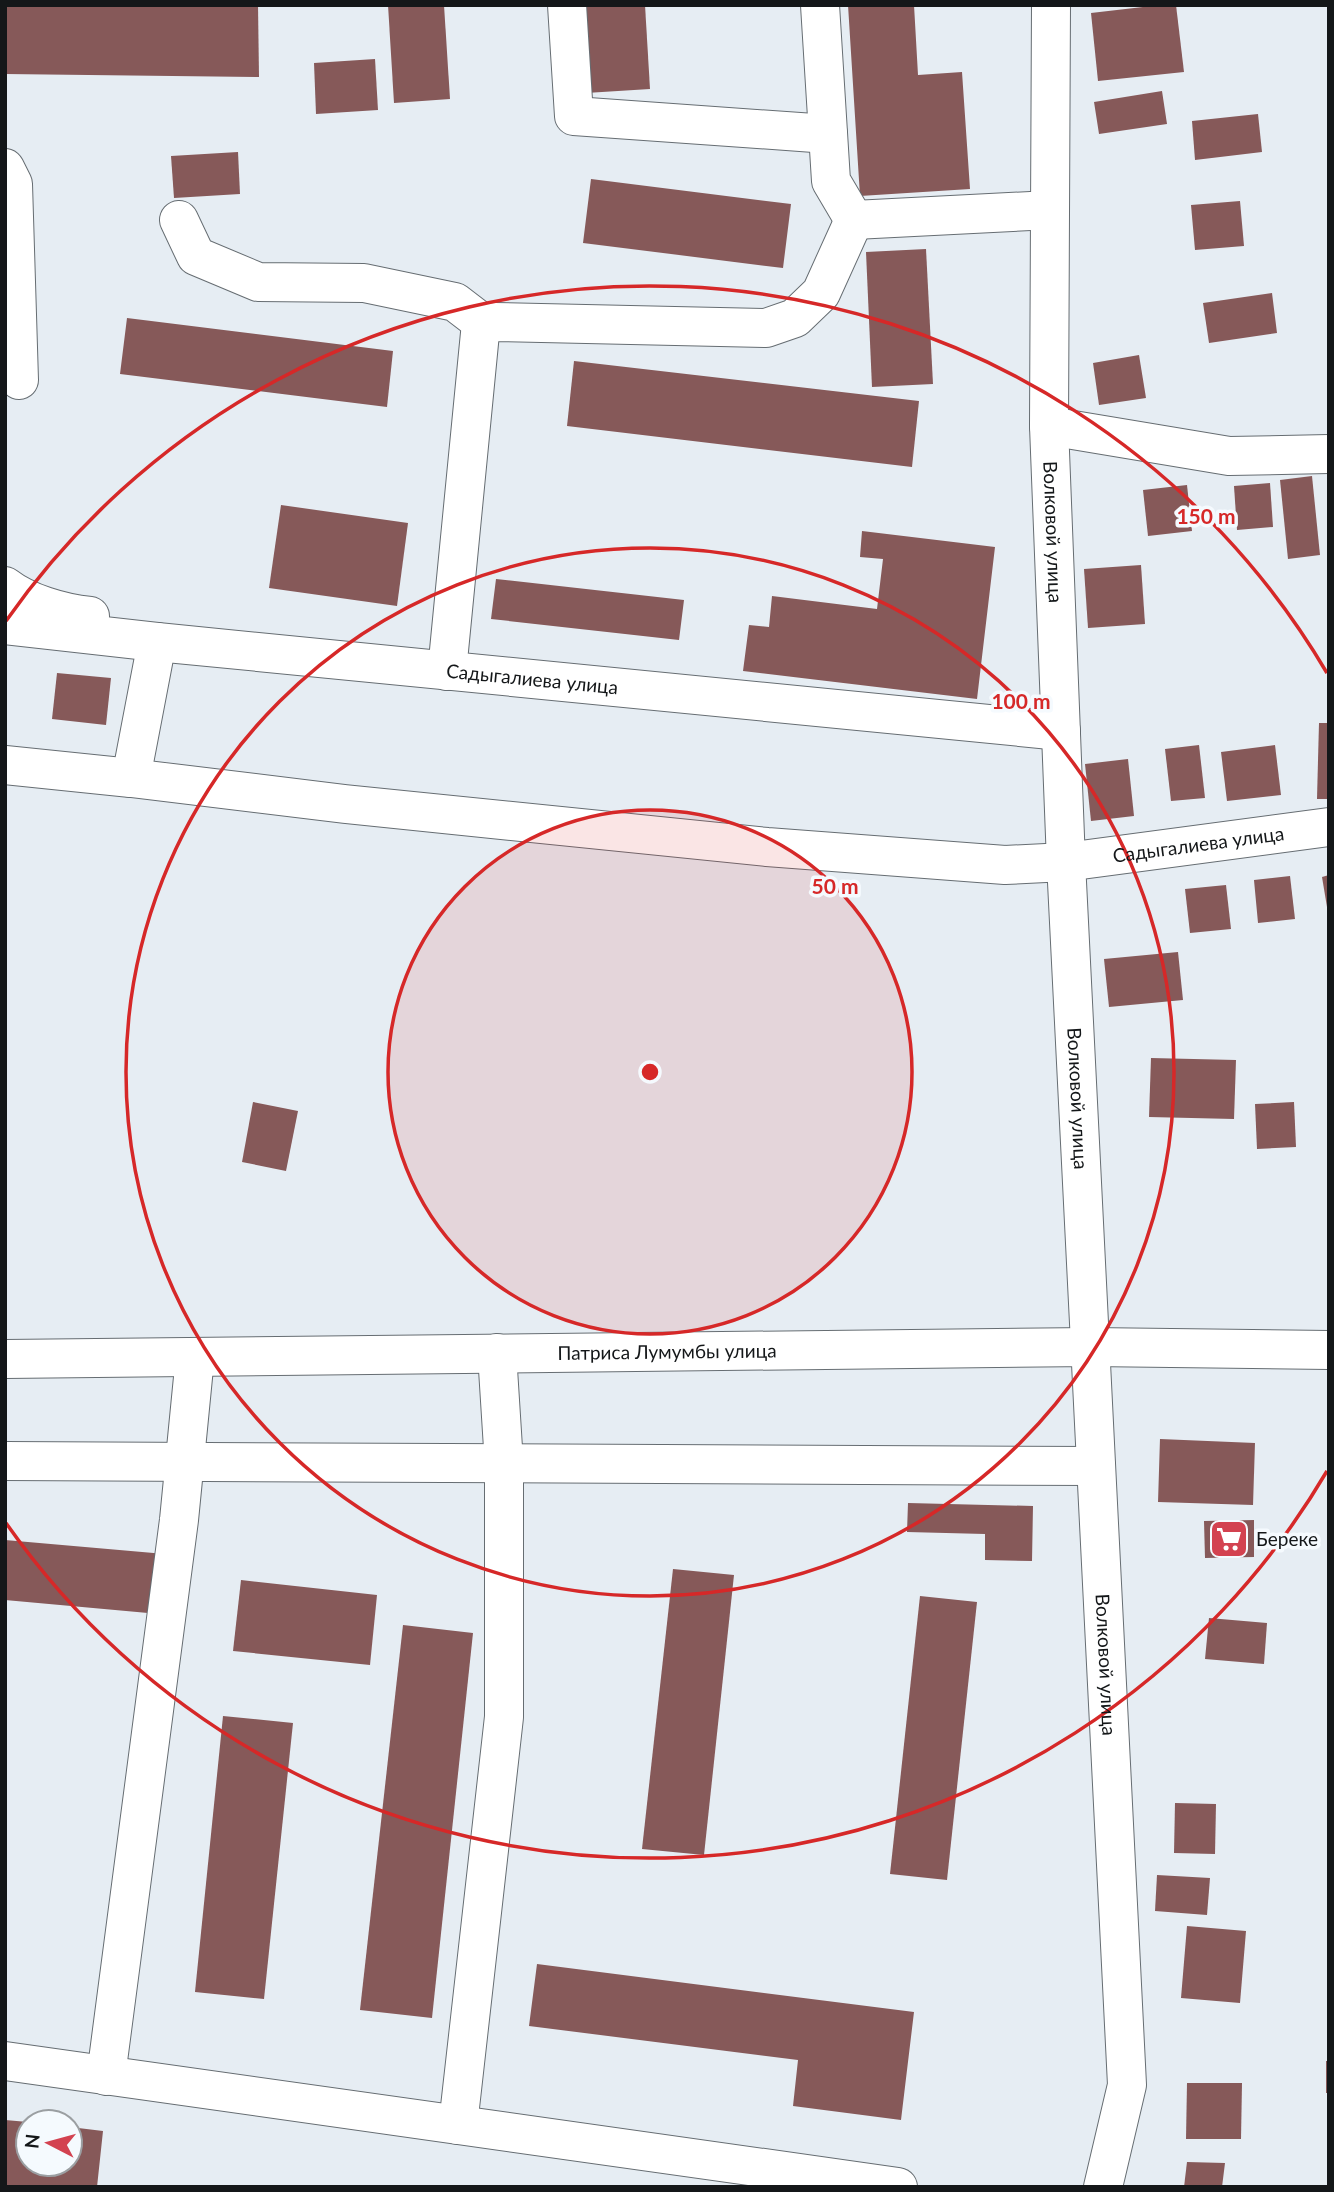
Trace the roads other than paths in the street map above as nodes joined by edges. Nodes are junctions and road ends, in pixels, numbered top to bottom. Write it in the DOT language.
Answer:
graph roads {
  1 [pos="567,5"];
  2 [pos="820,5"];
  3 [pos="1051,5"];
  4 [pos="828,134"];
  5 [pos="5,168"];
  6 [pos="1050,210"];
  7 [pos="179,220"];
  8 [pos="854,220"];
  9 [pos="485,325"];
  10 [pos="19,380"];
  11 [pos="1049,426"];
  12 [pos="1329,454"];
  13 [pos="5,586"];
  14 [pos="5,625"];
  15 [pos="157,642"];
  16 [pos="447,671"];
  17 [pos="1061,731"];
  18 [pos="5,765"];
  19 [pos="131,778"];
  20 [pos="1329,827"];
  21 [pos="1066,862"];
  22 [pos="1091,1347"];
  23 [pos="1329,1350"];
  24 [pos="497,1353"];
  25 [pos="195,1357"];
  26 [pos="5,1359"];
  27 [pos="5,1461"];
  28 [pos="185,1461"];
  29 [pos="504,1464"];
  30 [pos="1096,1466"];
  31 [pos="5,2061"];
  32 [pos="106,2076"];
  33 [pos="458,2125"];
  34 [pos="898,2187"];
  35 [pos="1103,2187"];
  1 -- 4 [label="street"];
  2 -- 4 [label="street"];
  3 -- 6 [label="street, Волковой улица"];
  4 -- 8 [label="street"];
  5 -- 10 [label="street"];
  6 -- 8 [label="street"];
  6 -- 11 [label="street, Волковой улица"];
  7 -- 9 [label="street"];
  8 -- 9 [label="street"];
  9 -- 16 [label="street"];
  11 -- 12 [label="street"];
  11 -- 17 [label="street, Волковой улица"];
  13 -- 15 [label="street"];
  14 -- 15 [label="street, Садыгалиева улица"];
  15 -- 16 [label="street, Садыгалиева улица"];
  15 -- 19 [label="street"];
  16 -- 17 [label="street, Садыгалиева улица"];
  17 -- 21 [label="street, Волковой улица"];
  18 -- 19 [label="street, Садыгалиева улица"];
  19 -- 21 [label="street, Садыгалиева улица"];
  20 -- 21 [label="street, Садыгалиева улица"];
  21 -- 22 [label="street, Волковой улица"];
  22 -- 23 [label="street, Патриса Лумумбы улица"];
  22 -- 24 [label="street, Патриса Лумумбы улица"];
  22 -- 30 [label="street, Волковой улица"];
  24 -- 25 [label="street, Патриса Лумумбы улица"];
  24 -- 29 [label="street"];
  25 -- 26 [label="street, Патриса Лумумбы улица"];
  25 -- 28 [label="street"];
  27 -- 28 [label="street"];
  28 -- 29 [label="street"];
  28 -- 32 [label="street"];
  29 -- 30 [label="street"];
  29 -- 33 [label="street"];
  30 -- 35 [label="street, Волковой улица"];
  31 -- 32 [label="street"];
  32 -- 33 [label="street"];
  33 -- 34 [label="street"];
}
